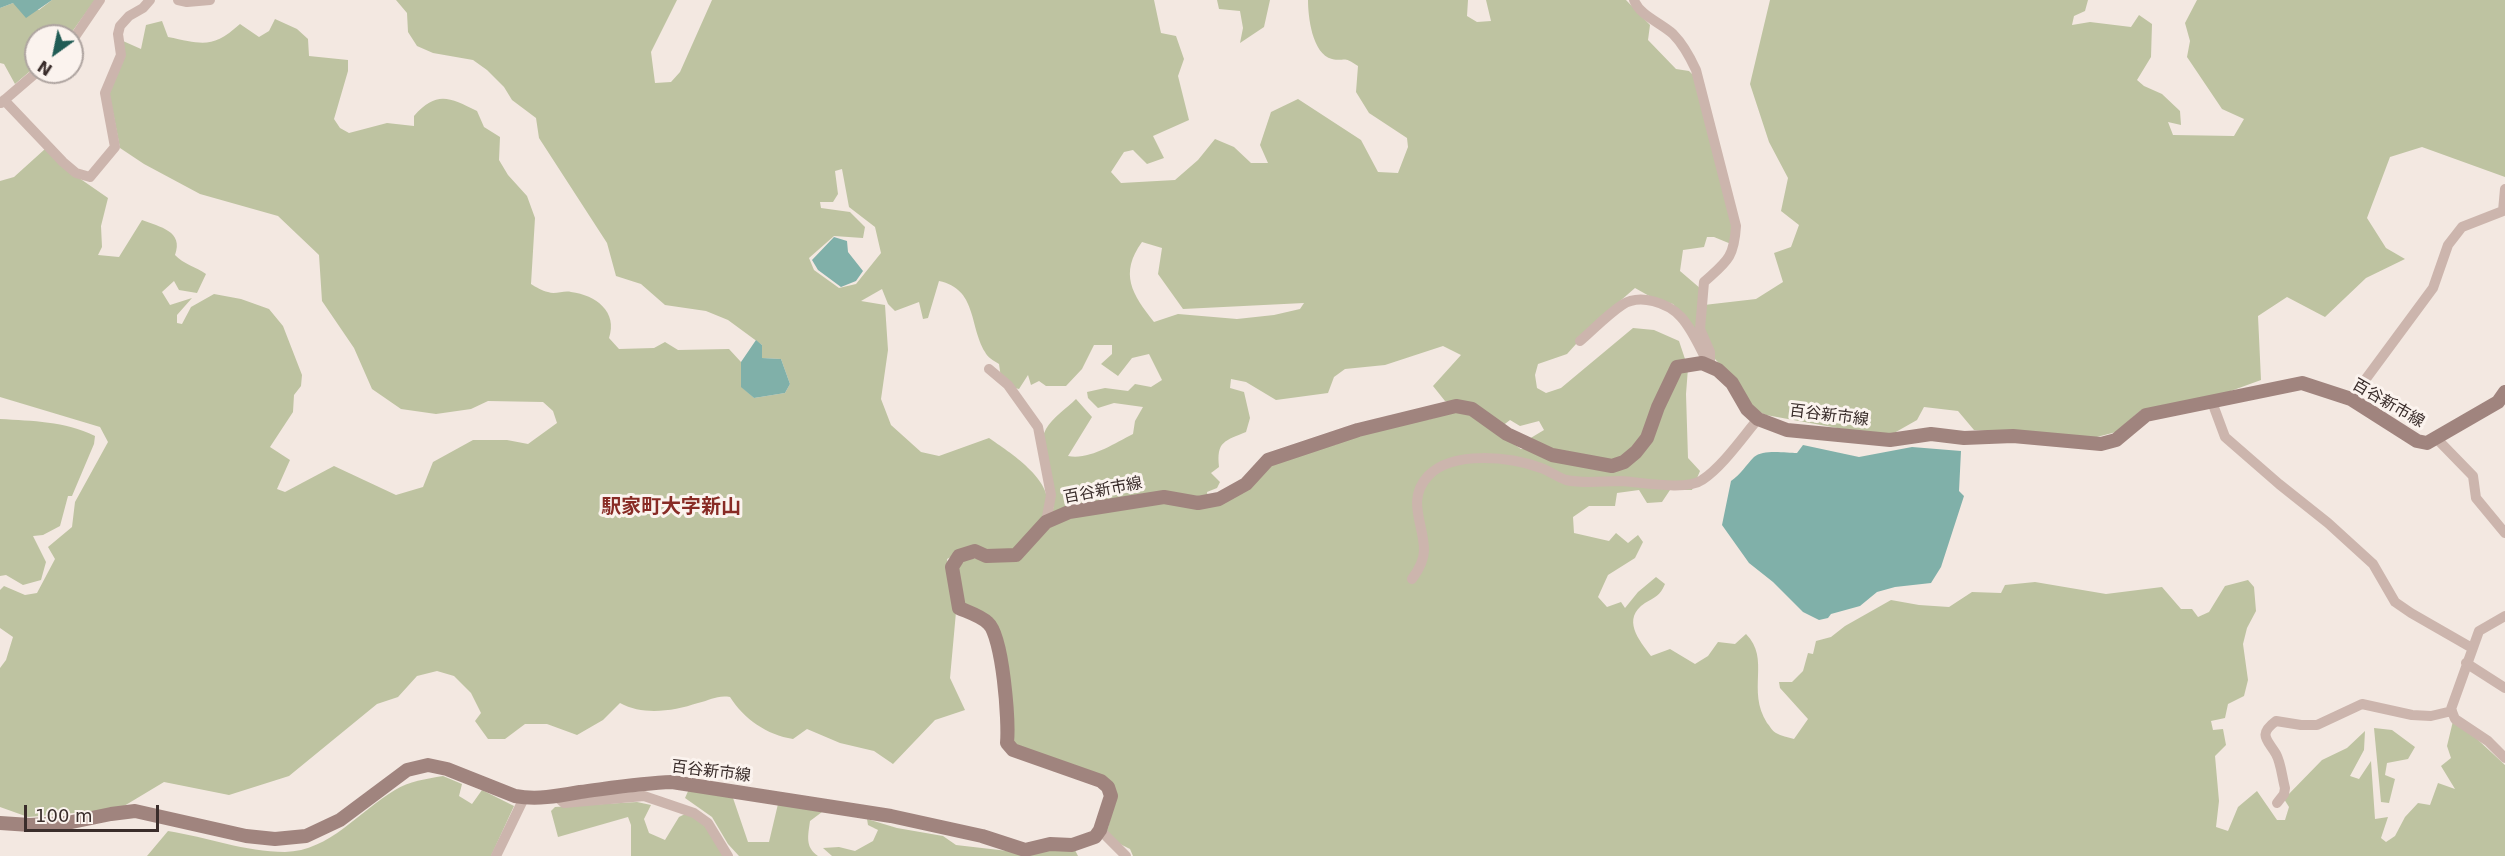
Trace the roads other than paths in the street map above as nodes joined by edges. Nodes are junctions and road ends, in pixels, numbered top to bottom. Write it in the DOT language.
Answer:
graph roads {
  1 [pos="100,0"];
  2 [pos="150,0"];
  3 [pos="178,0"];
  4 [pos="210,0"];
  5 [pos="1634,0"];
  6 [pos="84,24"];
  7 [pos="24,83"];
  8 [pos="2,102"];
  9 [pos="2505,189"];
  10 [pos="1580,341"];
  11 [pos="1710,366"];
  12 [pos="989,369"];
  13 [pos="2505,392"];
  14 [pos="2351,399"];
  15 [pos="2212,402"];
  16 [pos="1758,419"];
  17 [pos="2437,439"];
  18 [pos="1046,522"];
  19 [pos="2505,533"];
  20 [pos="1412,579"];
  21 [pos="2505,616"];
  22 [pos="2472,648"];
  23 [pos="2466,663"];
  24 [pos="2505,688"];
  25 [pos="2452,711"];
  26 [pos="2505,758"];
  27 [pos="556,796"];
  28 [pos="524,798"];
  29 [pos="2277,803"];
  30 [pos="0,823"];
  31 [pos="1100,830"];
  32 [pos="496,856"];
  33 [pos="728,856"];
  34 [pos="1126,856"];
  1 -- 6 [label="street"];
  2 -- 8 [label="street"];
  3 -- 4 [label="street"];
  5 -- 11 [label="street"];
  7 -- 8 [label="street"];
  9 -- 14 [label="street"];
  10 -- 11 [label="street"];
  11 -- 16 [label="main road, 百谷新市線"];
  11 -- 18 [label="main road, 百谷新市線"];
  12 -- 18 [label="street"];
  13 -- 17 [label="main road, 百谷新市線"];
  14 -- 15 [label="main road, 百谷新市線"];
  14 -- 17 [label="main road, 百谷新市線"];
  15 -- 16 [label="main road, 百谷新市線"];
  15 -- 22 [label="street"];
  16 -- 20 [label="street"];
  17 -- 19 [label="street"];
  18 -- 31 [label="main road, 百谷新市線"];
  21 -- 22 [label="street"];
  22 -- 23 [label="street"];
  23 -- 24 [label="street"];
  23 -- 25 [label="street"];
  25 -- 26 [label="street"];
  25 -- 29 [label="street"];
  27 -- 28 [label="main road, 百谷新市線"];
  27 -- 31 [label="main road, 百谷新市線"];
  27 -- 33 [label="street"];
  28 -- 30 [label="main road, 百谷新市線"];
  28 -- 32 [label="street"];
  31 -- 34 [label="street"];
}
